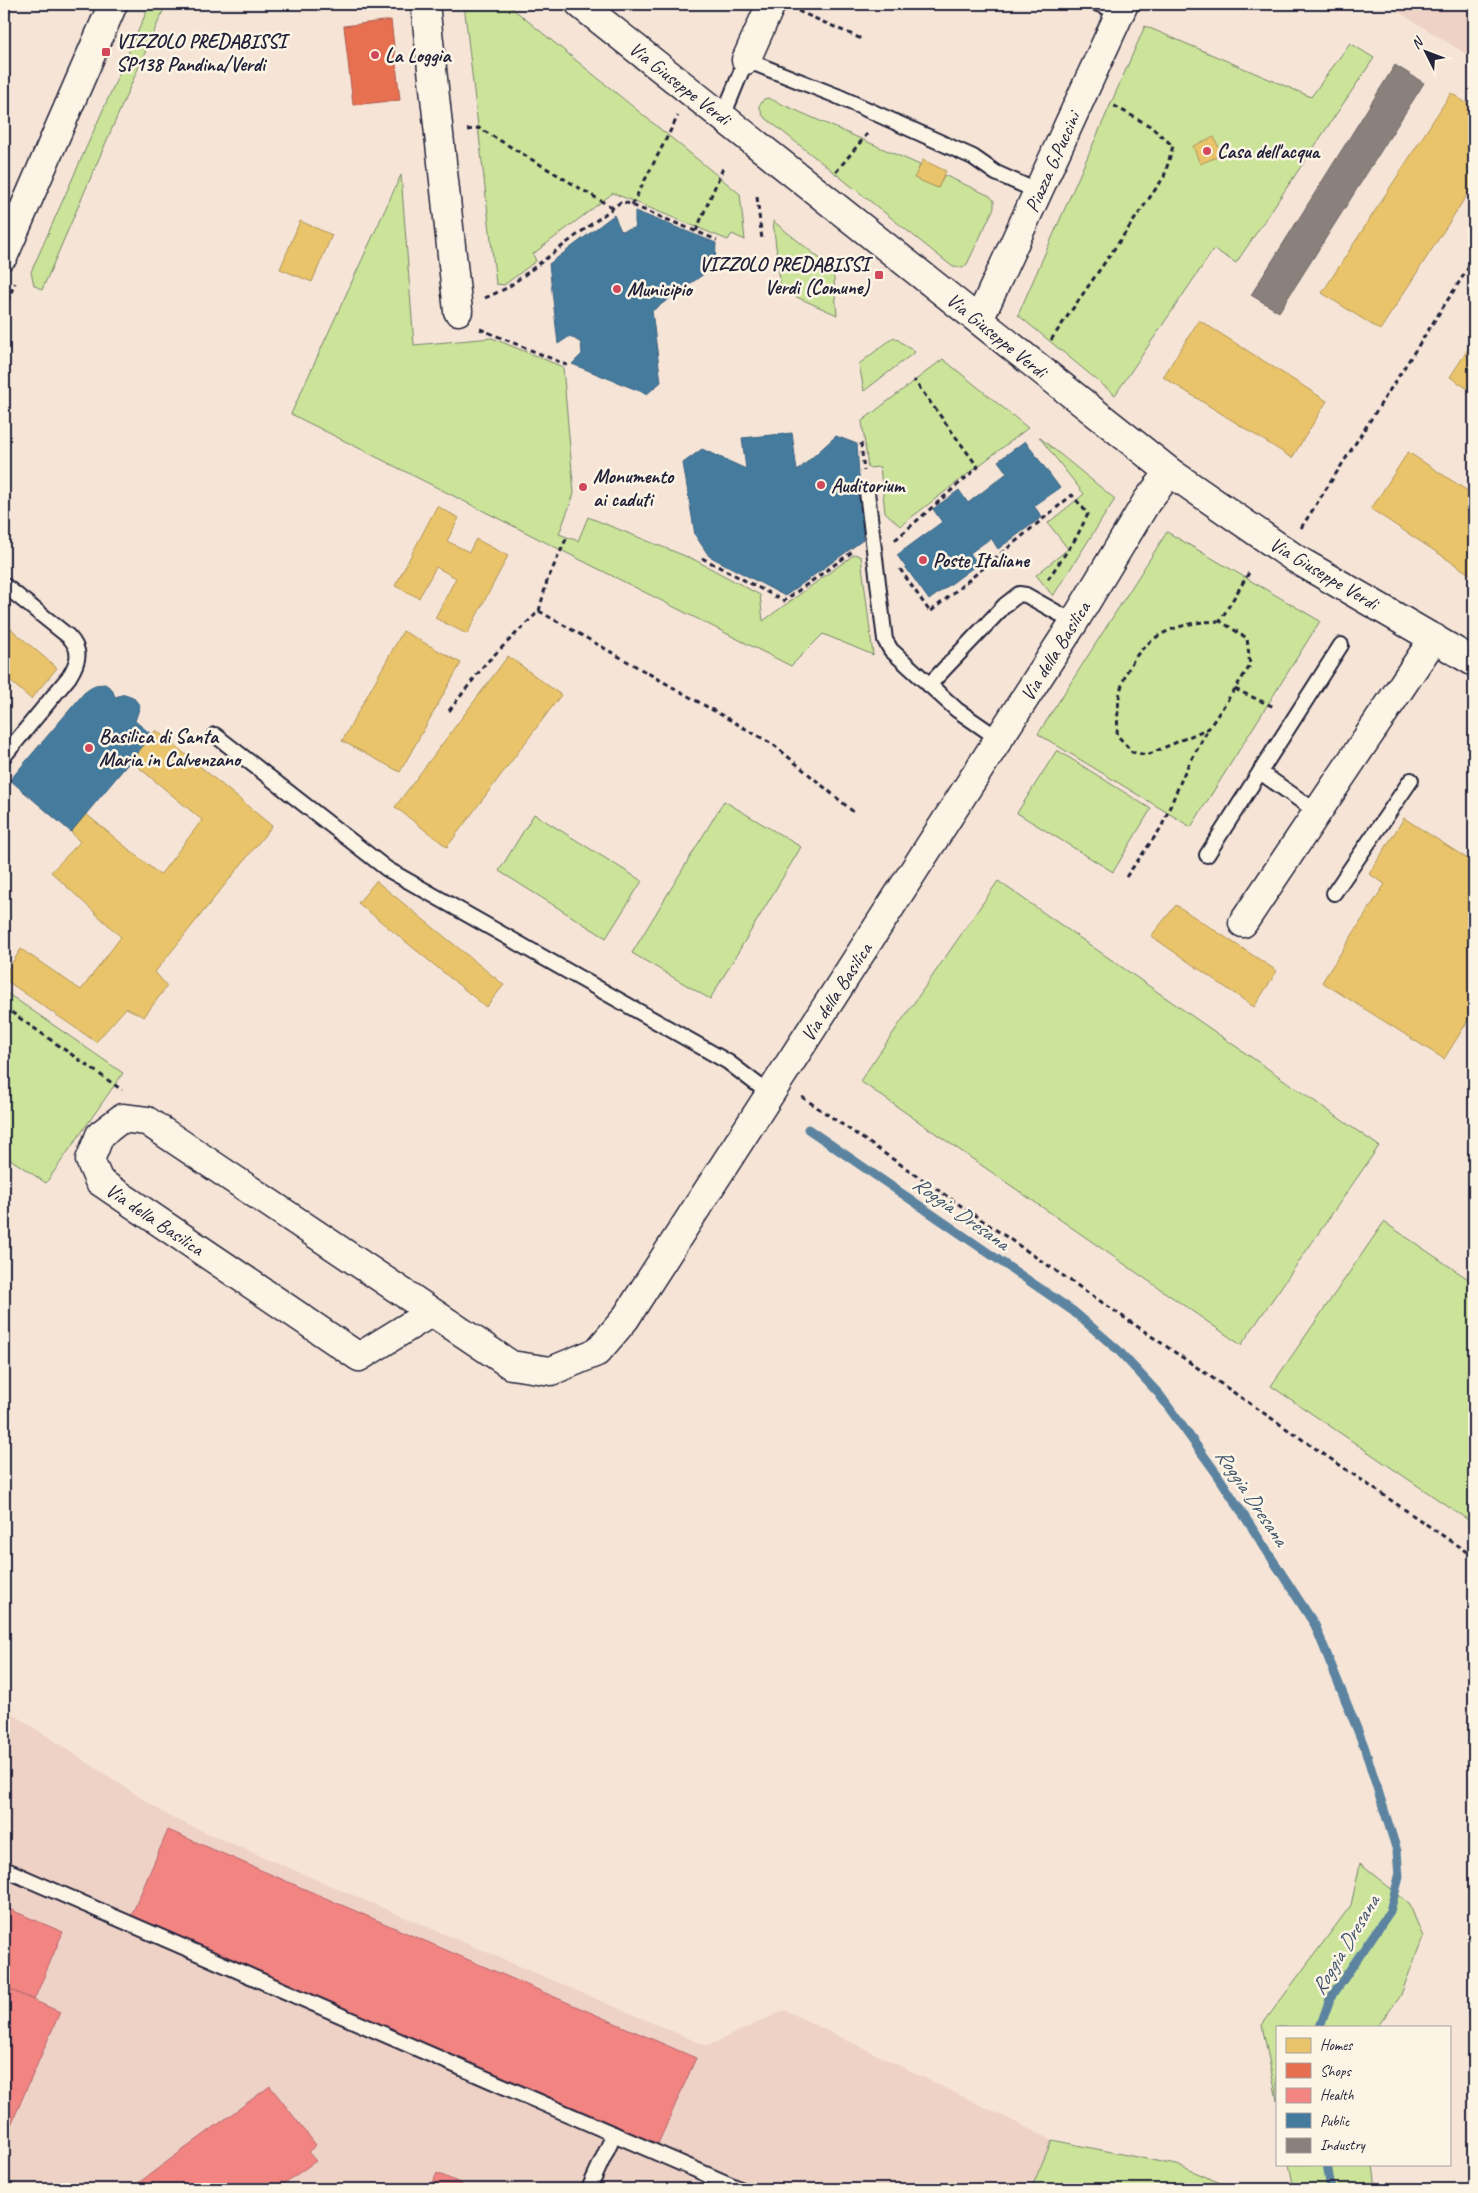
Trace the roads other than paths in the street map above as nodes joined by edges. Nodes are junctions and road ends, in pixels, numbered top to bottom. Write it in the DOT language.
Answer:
graph roads {
  1 [pos="113,4"];
  2 [pos="425,4"];
  3 [pos="580,4"];
  4 [pos="1114,6"];
  5 [pos="784,7"];
  6 [pos="746,60"];
  7 [pos="723,116"];
  8 [pos="1039,192"];
  9 [pos="4,255"];
  10 [pos="458,311"];
  11 [pos="979,320"];
  12 [pos="1170,472"];
  13 [pos="868,492"];
  14 [pos="4,585"];
  15 [pos="1074,622"];
  16 [pos="1434,638"];
  17 [pos="1342,645"];
  18 [pos="1474,662"];
  19 [pos="929,685"];
  20 [pos="215,735"];
  21 [pos="999,739"];
  22 [pos="4,756"];
  23 [pos="1260,772"];
  24 [pos="1411,780"];
  25 [pos="1317,812"];
  26 [pos="1207,855"];
  27 [pos="1334,893"];
  28 [pos="1243,923"];
  29 [pos="773,1089"];
  30 [pos="432,1312"];
  31 [pos="4,1869"];
  32 [pos="614,2134"];
  33 [pos="589,2189"];
  34 [pos="740,2189"];
  1 -- 9 [label="street"];
  2 -- 10 [label="street"];
  3 -- 7 [label="street, Via Giuseppe Verdi"];
  4 -- 8 [label="street, Piazza G.Puccini"];
  5 -- 6 [label="street"];
  6 -- 7 [label="lane"];
  6 -- 8 [label="lane"];
  7 -- 11 [label="street, Via Giuseppe Verdi"];
  8 -- 11 [label="street, Piazza G.Puccini"];
  11 -- 12 [label="street, Via Giuseppe Verdi"];
  12 -- 15 [label="street, Via della Basilica"];
  12 -- 16 [label="street, Via Giuseppe Verdi"];
  13 -- 19 [label="lane"];
  14 -- 22 [label="lane"];
  15 -- 19 [label="lane"];
  15 -- 21 [label="street, Via della Basilica"];
  16 -- 18 [label="street, Via Giuseppe Verdi"];
  16 -- 25 [label="street"];
  17 -- 23 [label="lane"];
  19 -- 21 [label="lane"];
  20 -- 29 [label="lane"];
  21 -- 29 [label="street, Via della Basilica"];
  23 -- 25 [label="lane"];
  23 -- 26 [label="lane"];
  24 -- 27 [label="lane"];
  25 -- 28 [label="street"];
  29 -- 30 [label="street, Via della Basilica"];
  30 -- 30 [label="street, Via della Basilica"];
  31 -- 32 [label="lane"];
  32 -- 33 [label="lane"];
  32 -- 34 [label="lane"];
}
